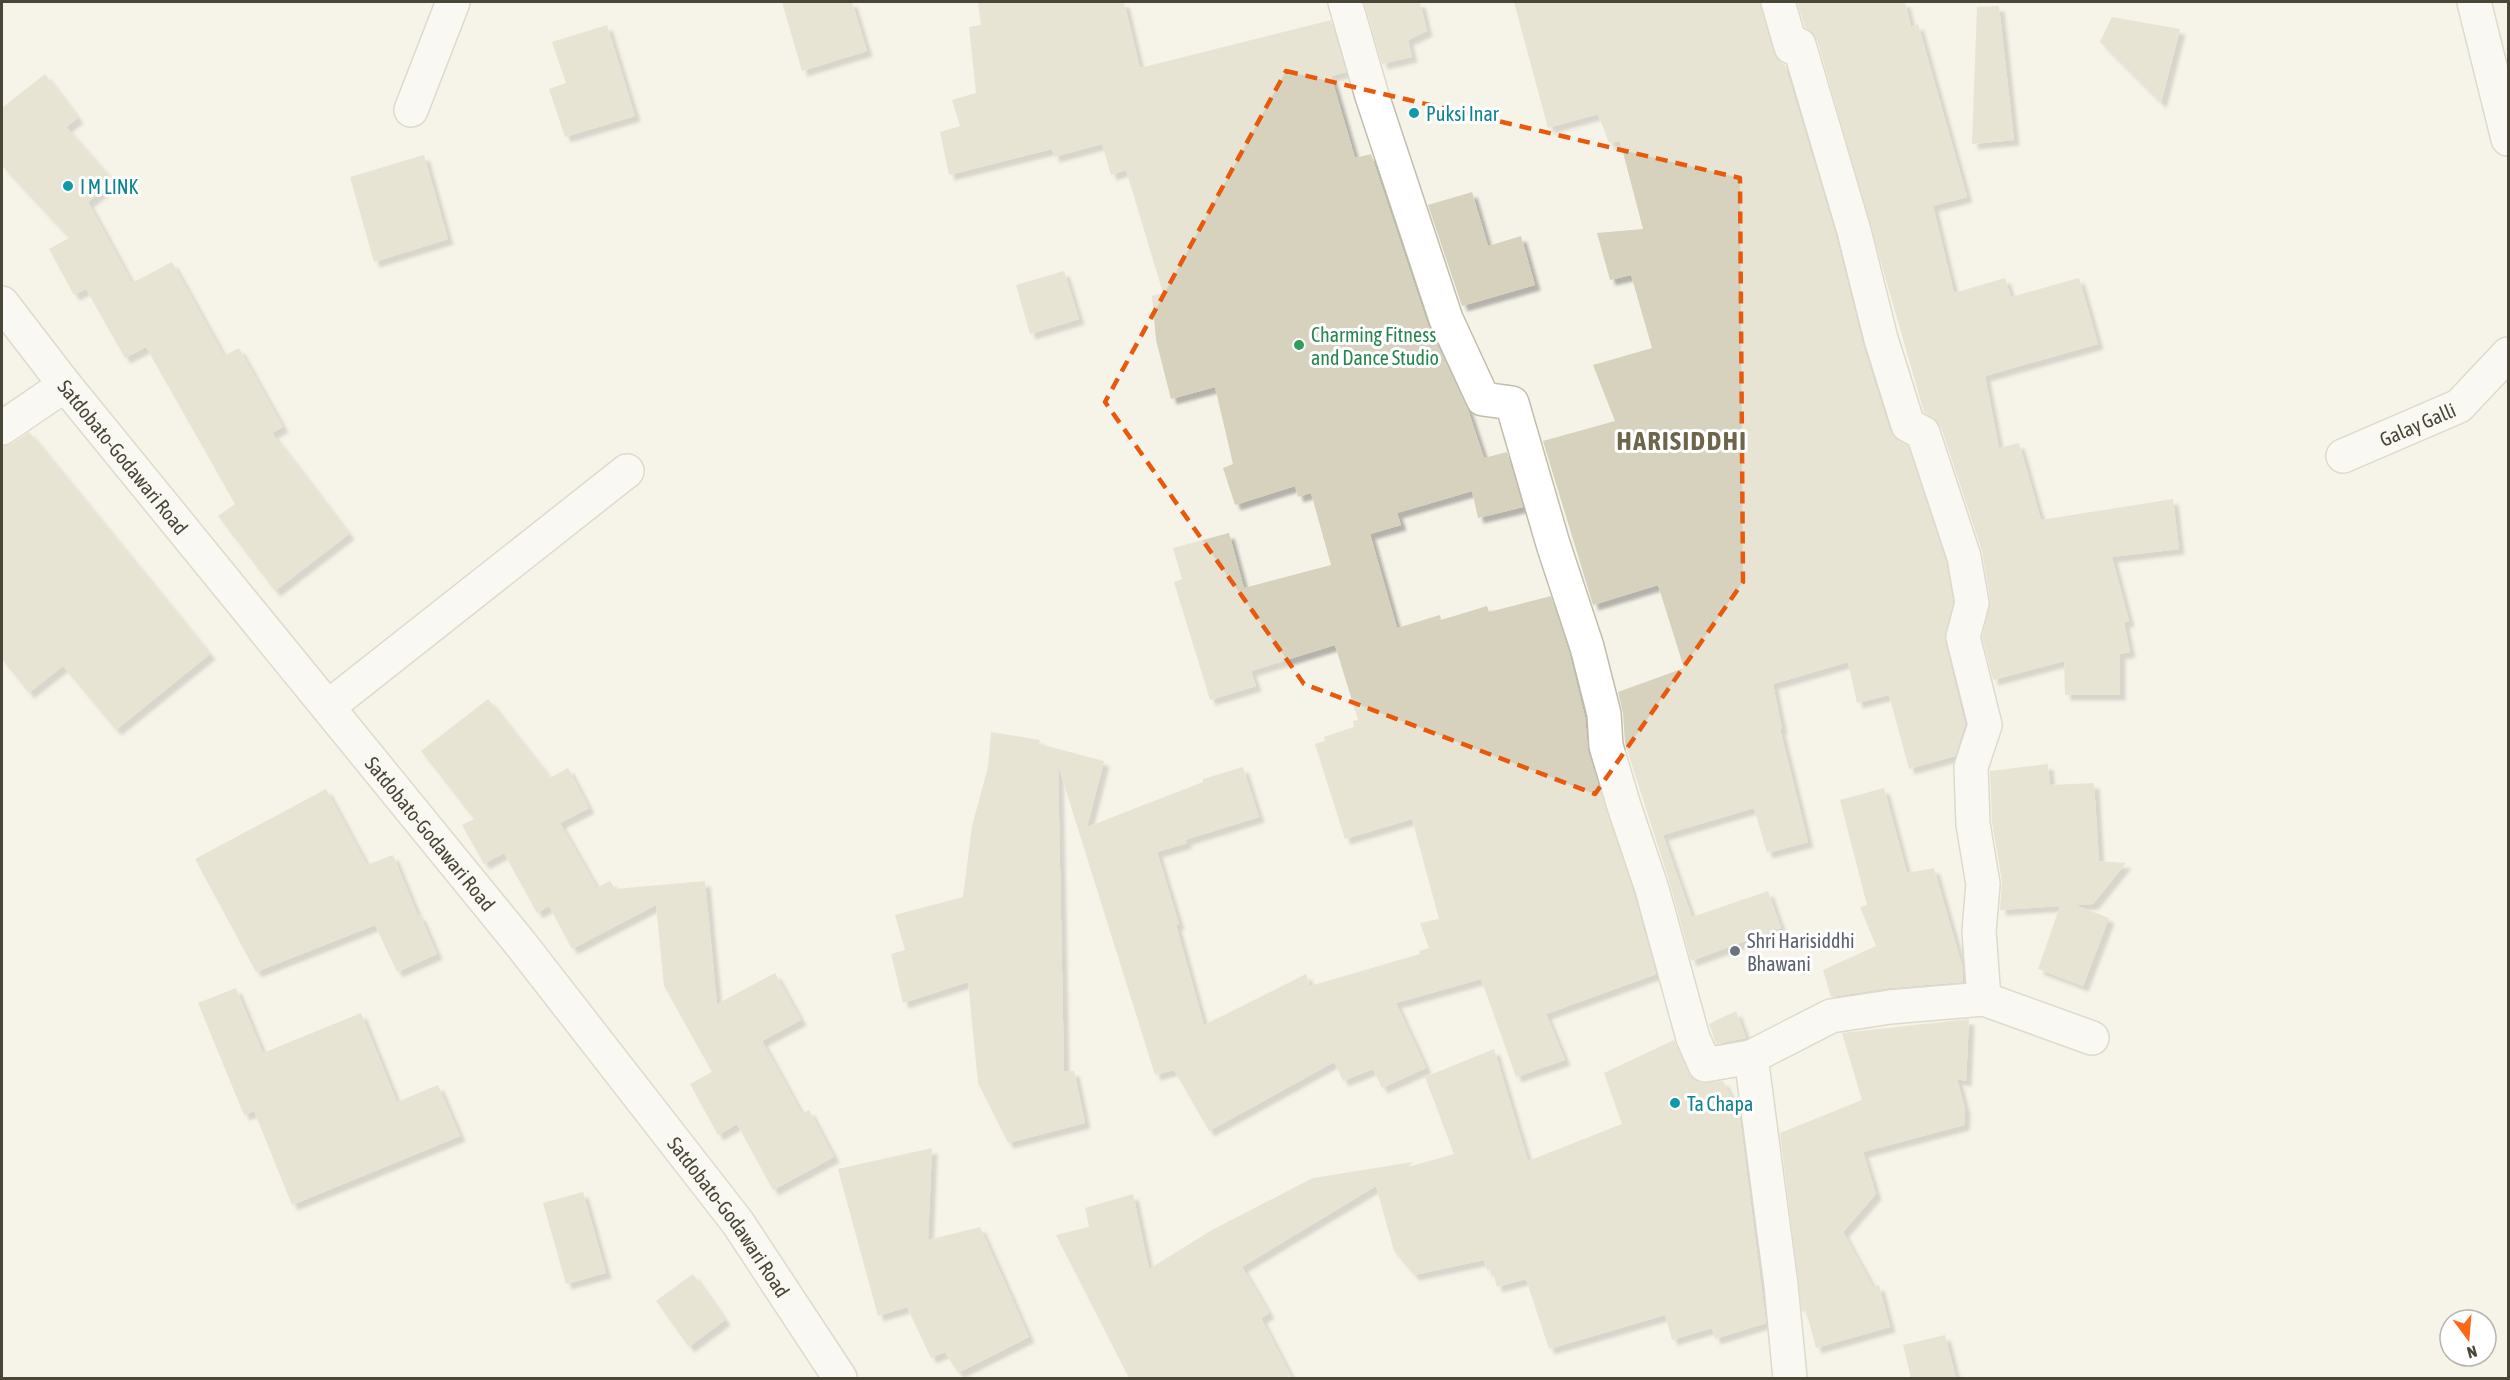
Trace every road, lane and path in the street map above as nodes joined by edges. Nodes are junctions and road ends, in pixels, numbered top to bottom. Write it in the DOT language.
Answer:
graph roads {
  1 [pos="453,2"];
  2 [pos="1345,2"];
  3 [pos="1778,2"];
  4 [pos="2474,2"];
  5 [pos="411,110"];
  6 [pos="2508,139"];
  7 [pos="2,303"];
  8 [pos="2508,354"];
  9 [pos="64,385"];
  10 [pos="2,428"];
  11 [pos="2343,456"];
  12 [pos="627,471"];
  13 [pos="328,707"];
  14 [pos="1984,999"];
  15 [pos="2092,1038"];
  16 [pos="1751,1057"];
  17 [pos="840,1378"];
  18 [pos="1790,1378"];
  1 -- 5 [label="street"];
  2 -- 16 [label="street"];
  3 -- 14 [label="street"];
  4 -- 6 [label="street"];
  7 -- 9 [label="street, Satdobato-Godawari Road"];
  8 -- 11 [label="street, Galay Galli"];
  9 -- 10 [label="street"];
  9 -- 13 [label="street, Satdobato-Godawari Road"];
  12 -- 13 [label="street"];
  13 -- 17 [label="street, Satdobato-Godawari Road"];
  14 -- 15 [label="street"];
  14 -- 16 [label="street"];
  16 -- 18 [label="street"];
}
